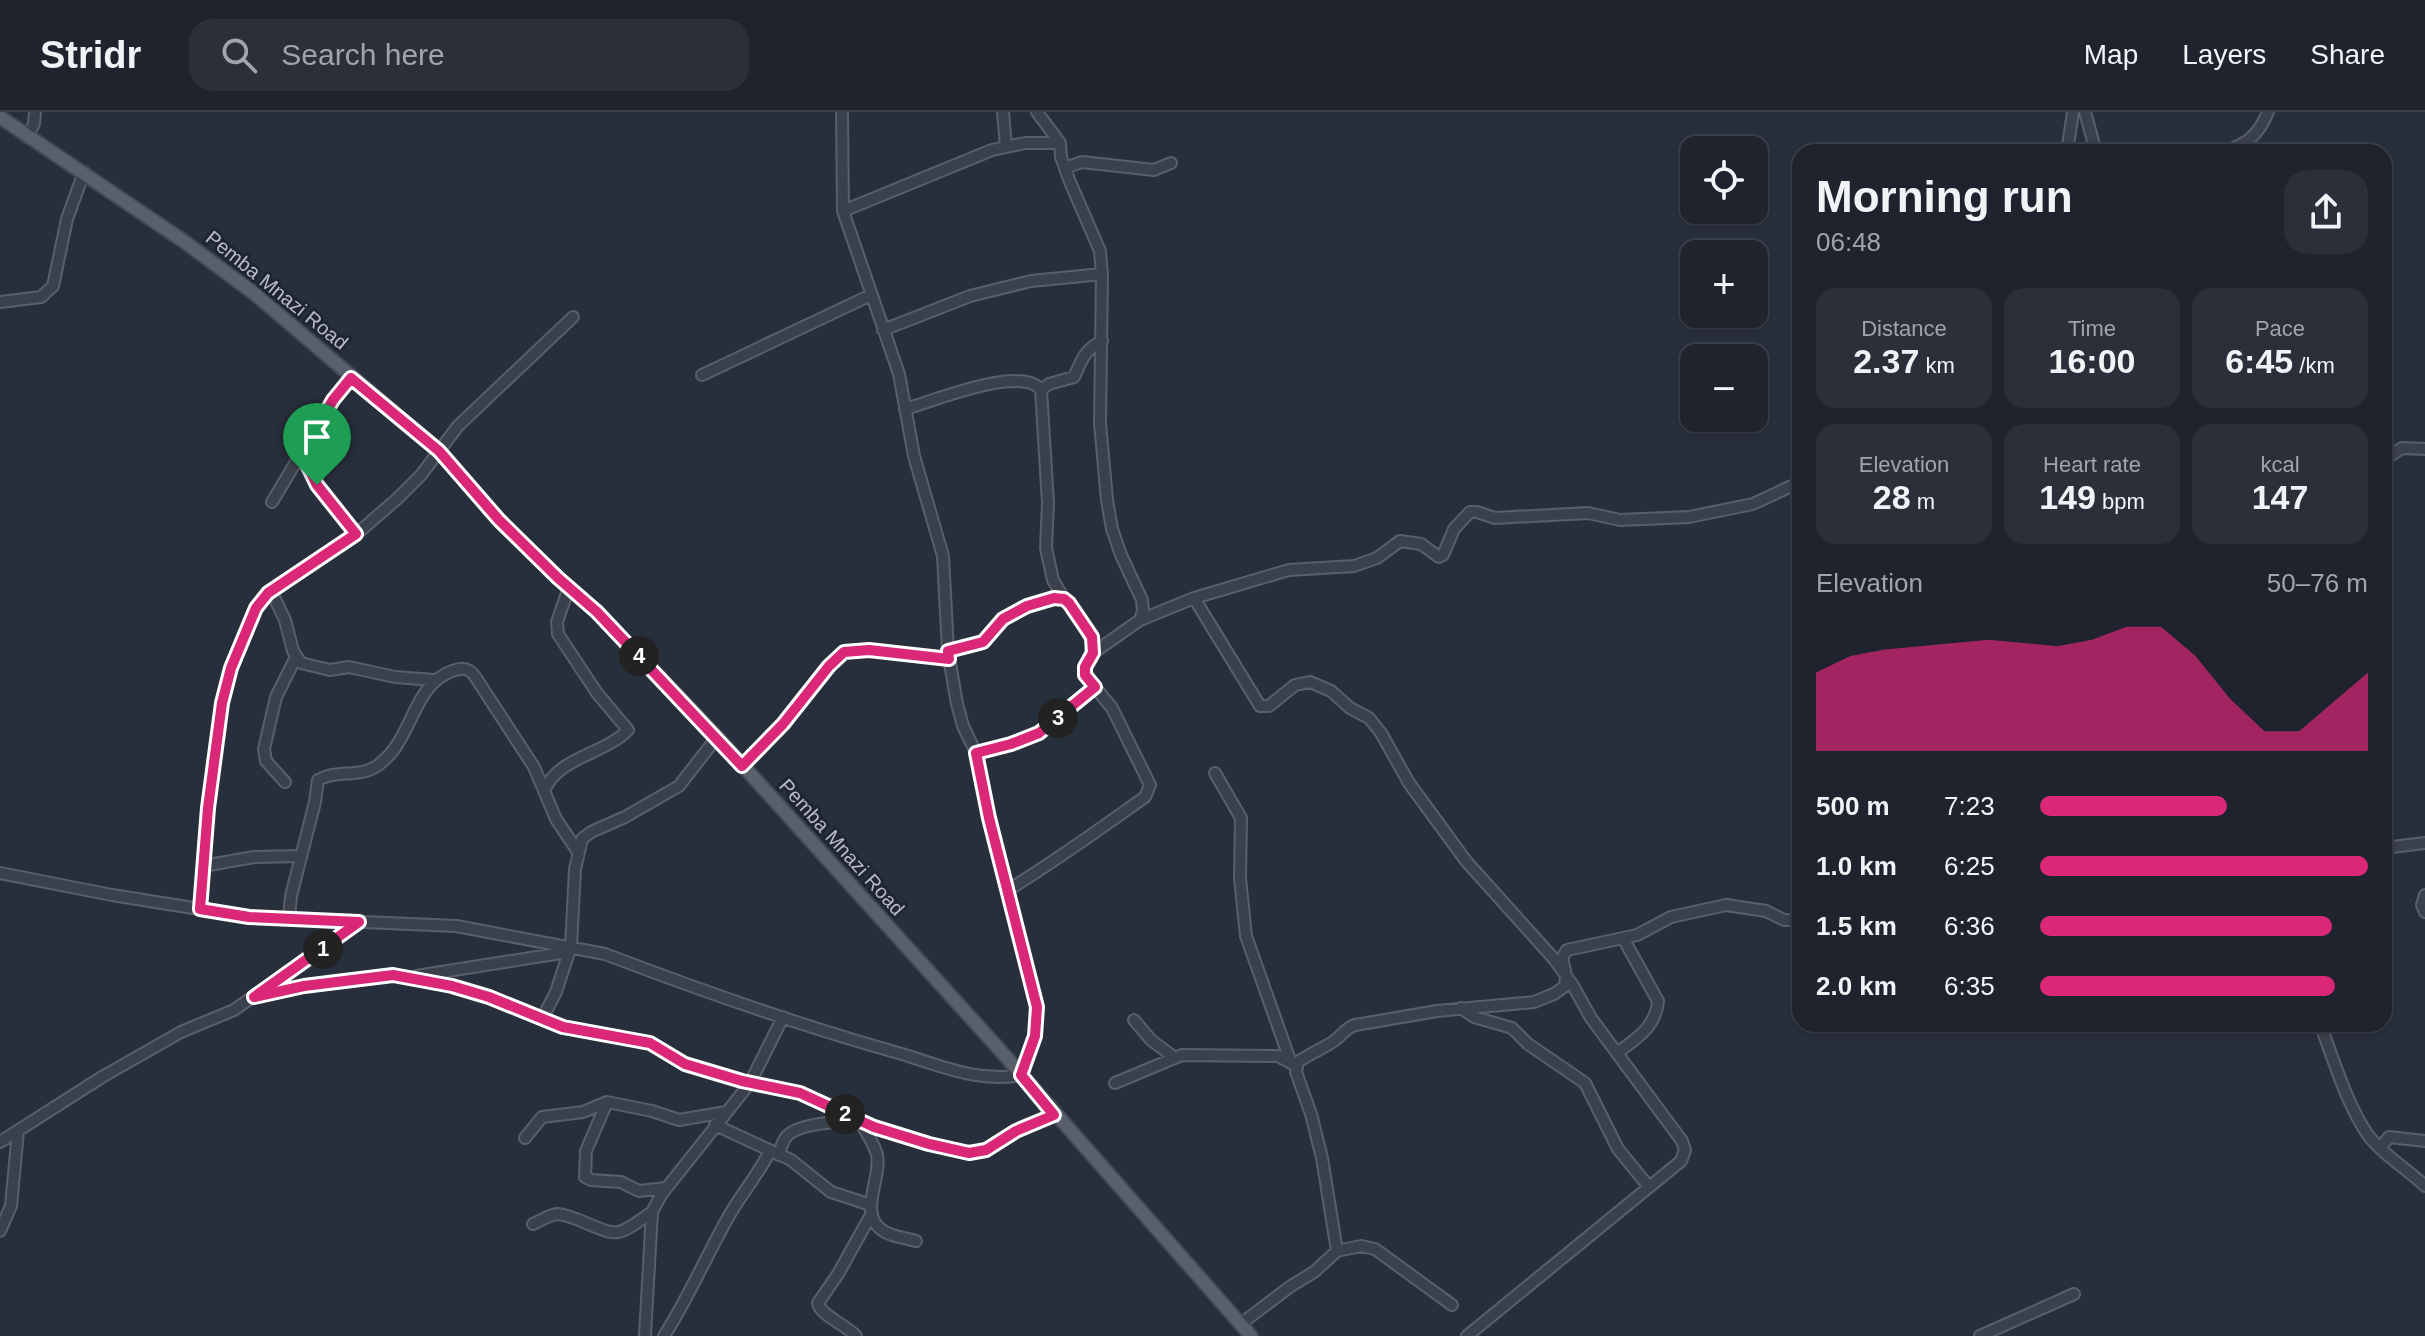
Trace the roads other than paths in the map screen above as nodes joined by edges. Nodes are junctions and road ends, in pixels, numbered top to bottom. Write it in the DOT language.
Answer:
graph roads {
  1 [pos="35,112"];
  2 [pos="842,112"];
  3 [pos="849,112"];
  4 [pos="1003,112"];
  5 [pos="1037,112"];
  6 [pos="2073,112"];
  7 [pos="2085,112"];
  8 [pos="2268,112"];
  9 [pos="0,117"];
  10 [pos="27,137"];
  11 [pos="1060,143"];
  12 [pos="2068,144"];
  13 [pos="2094,144"];
  14 [pos="2245,144"];
  15 [pos="1006,147"];
  16 [pos="1171,163"];
  17 [pos="1065,168"];
  18 [pos="84,172"];
  19 [pos="843,211"];
  20 [pos="1102,274"];
  21 [pos="871,295"];
  22 [pos="0,302"];
  23 [pos="573,317"];
  24 [pos="883,330"];
  25 [pos="1102,341"];
  26 [pos="702,375"];
  27 [pos="351,378"];
  28 [pos="1041,390"];
  29 [pos="905,409"];
  30 [pos="2425,449"];
  31 [pos="439,451"];
  32 [pos="302,454"];
  33 [pos="2392,455"];
  34 [pos="1792,486"];
  35 [pos="272,502"];
  36 [pos="356,534"];
  37 [pos="569,587"];
  38 [pos="271,591"];
  39 [pos="1194,598"];
  40 [pos="1064,599"];
  41 [pos="1140,620"];
  42 [pos="1093,653"];
  43 [pos="949,655"];
  44 [pos="296,657"];
  45 [pos="434,680"];
  46 [pos="1095,687"];
  47 [pos="717,737"];
  48 [pos="976,753"];
  49 [pos="742,766"];
  50 [pos="1215,773"];
  51 [pos="285,782"];
  52 [pos="545,789"];
  53 [pos="2425,843"];
  54 [pos="2392,847"];
  55 [pos="578,852"];
  56 [pos="301,856"];
  57 [pos="203,866"];
  58 [pos="0,873"];
  59 [pos="1008,890"];
  60 [pos="2425,895"];
  61 [pos="200,909"];
  62 [pos="2425,912"];
  63 [pos="289,919"];
  64 [pos="1792,920"];
  65 [pos="359,922"];
  66 [pos="1623,938"];
  67 [pos="570,949"];
  68 [pos="1566,975"];
  69 [pos="409,978"];
  70 [pos="254,997"];
  71 [pos="1461,1008"];
  72 [pos="783,1017"];
  73 [pos="542,1019"];
  74 [pos="1134,1020"];
  75 [pos="2323,1032"];
  76 [pos="1617,1053"];
  77 [pos="1175,1058"];
  78 [pos="1293,1063"];
  79 [pos="1021,1075"];
  80 [pos="750,1083"];
  81 [pos="1115,1083"];
  82 [pos="607,1102"];
  83 [pos="726,1112"];
  84 [pos="1054,1115"];
  85 [pos="860,1121"];
  86 [pos="715,1125"];
  87 [pos="18,1131"];
  88 [pos="525,1138"];
  89 [pos="2425,1141"];
  90 [pos="0,1142"];
  91 [pos="2380,1148"];
  92 [pos="775,1153"];
  93 [pos="2425,1186"];
  94 [pos="1649,1187"];
  95 [pos="666,1188"];
  96 [pos="872,1209"];
  97 [pos="652,1212"];
  98 [pos="533,1224"];
  99 [pos="0,1231"];
  100 [pos="916,1241"];
  101 [pos="1337,1251"];
  102 [pos="2074,1294"];
  103 [pos="1452,1305"];
  104 [pos="1242,1323"];
  105 [pos="645,1336"];
  106 [pos="664,1336"];
  107 [pos="856,1336"];
  108 [pos="1251,1336"];
  109 [pos="1467,1336"];
  110 [pos="1980,1336"];
  1 -- 10 [label="street"];
  2 -- 3 [label="street"];
  2 -- 19 [label="street"];
  4 -- 15 [label="street"];
  5 -- 11 [label="street"];
  6 -- 12 [label="street"];
  7 -- 13 [label="street"];
  8 -- 14 [label="street"];
  9 -- 10 [label="main road, Pemba Mnazi Road"];
  10 -- 18 [label="main road, Pemba Mnazi Road"];
  11 -- 15 [label="street"];
  11 -- 17 [label="street"];
  15 -- 19 [label="street"];
  16 -- 17 [label="street"];
  17 -- 20 [label="street"];
  18 -- 22 [label="street"];
  18 -- 27 [label="main road, Pemba Mnazi Road"];
  19 -- 21 [label="street"];
  20 -- 24 [label="street"];
  20 -- 25 [label="street"];
  21 -- 24 [label="street"];
  21 -- 26 [label="street"];
  23 -- 31 [label="street"];
  24 -- 29 [label="street"];
  25 -- 28 [label="street"];
  25 -- 41 [label="street"];
  27 -- 31 [label="main road, Pemba Mnazi Road"];
  27 -- 32 [label="street"];
  28 -- 29 [label="street"];
  28 -- 40 [label="street"];
  29 -- 43 [label="street"];
  30 -- 33 [label="street"];
  31 -- 36 [label="street"];
  31 -- 37 [label="main road, Pemba Mnazi Road"];
  32 -- 35 [label="street"];
  32 -- 36 [label="street"];
  34 -- 39 [label="street"];
  36 -- 38 [label="street"];
  37 -- 47 [label="main road, Pemba Mnazi Road"];
  37 -- 52 [label="street"];
  38 -- 44 [label="street"];
  38 -- 57 [label="street"];
  39 -- 41 [label="street"];
  39 -- 68 [label="street"];
  40 -- 42 [label="street"];
  40 -- 43 [label="street"];
  41 -- 42 [label="street"];
  42 -- 46 [label="street"];
  43 -- 48 [label="street"];
  43 -- 49 [label="street"];
  44 -- 45 [label="street"];
  44 -- 51 [label="street"];
  45 -- 52 [label="street"];
  45 -- 56 [label="street"];
  46 -- 48 [label="street"];
  46 -- 59 [label="street"];
  47 -- 49 [label="main road, Pemba Mnazi Road"];
  47 -- 55 [label="street"];
  48 -- 59 [label="street"];
  49 -- 79 [label="main road, Pemba Mnazi Road"];
  50 -- 78 [label="street"];
  52 -- 55 [label="street"];
  53 -- 54 [label="street"];
  55 -- 67 [label="street"];
  56 -- 57 [label="street"];
  56 -- 63 [label="street"];
  57 -- 61 [label="street"];
  58 -- 61 [label="street"];
  59 -- 79 [label="street"];
  60 -- 62 [label="street"];
  61 -- 63 [label="street"];
  63 -- 65 [label="street"];
  64 -- 66 [label="street"];
  65 -- 67 [label="street"];
  65 -- 70 [label="street"];
  66 -- 68 [label="street"];
  66 -- 76 [label="street"];
  67 -- 69 [label="street"];
  67 -- 72 [label="street"];
  67 -- 73 [label="street"];
  68 -- 71 [label="street"];
  68 -- 76 [label="street"];
  69 -- 70 [label="street"];
  69 -- 73 [label="street"];
  70 -- 87 [label="street"];
  71 -- 78 [label="street"];
  71 -- 94 [label="street"];
  72 -- 79 [label="street"];
  72 -- 80 [label="street"];
  73 -- 80 [label="street"];
  74 -- 77 [label="street"];
  75 -- 91 [label="street"];
  76 -- 94 [label="street"];
  77 -- 78 [label="street"];
  77 -- 81 [label="street"];
  78 -- 101 [label="street"];
  79 -- 84 [label="main road, Pemba Mnazi Road"];
  80 -- 83 [label="street"];
  80 -- 85 [label="street"];
  82 -- 83 [label="street"];
  82 -- 88 [label="street"];
  82 -- 95 [label="street"];
  83 -- 86 [label="street"];
  84 -- 85 [label="street"];
  84 -- 104 [label="main road, Pemba Mnazi Road"];
  85 -- 92 [label="street"];
  85 -- 96 [label="street"];
  86 -- 92 [label="street"];
  86 -- 95 [label="street"];
  87 -- 90 [label="street"];
  87 -- 99 [label="street"];
  89 -- 91 [label="street"];
  91 -- 93 [label="street"];
  92 -- 96 [label="street"];
  92 -- 106 [label="street"];
  94 -- 109 [label="street"];
  95 -- 97 [label="street"];
  96 -- 100 [label="street"];
  96 -- 107 [label="street"];
  97 -- 98 [label="street"];
  97 -- 105 [label="street"];
  101 -- 103 [label="street"];
  101 -- 104 [label="street"];
  102 -- 110 [label="street"];
  104 -- 108 [label="main road, Pemba Mnazi Road"];
}
